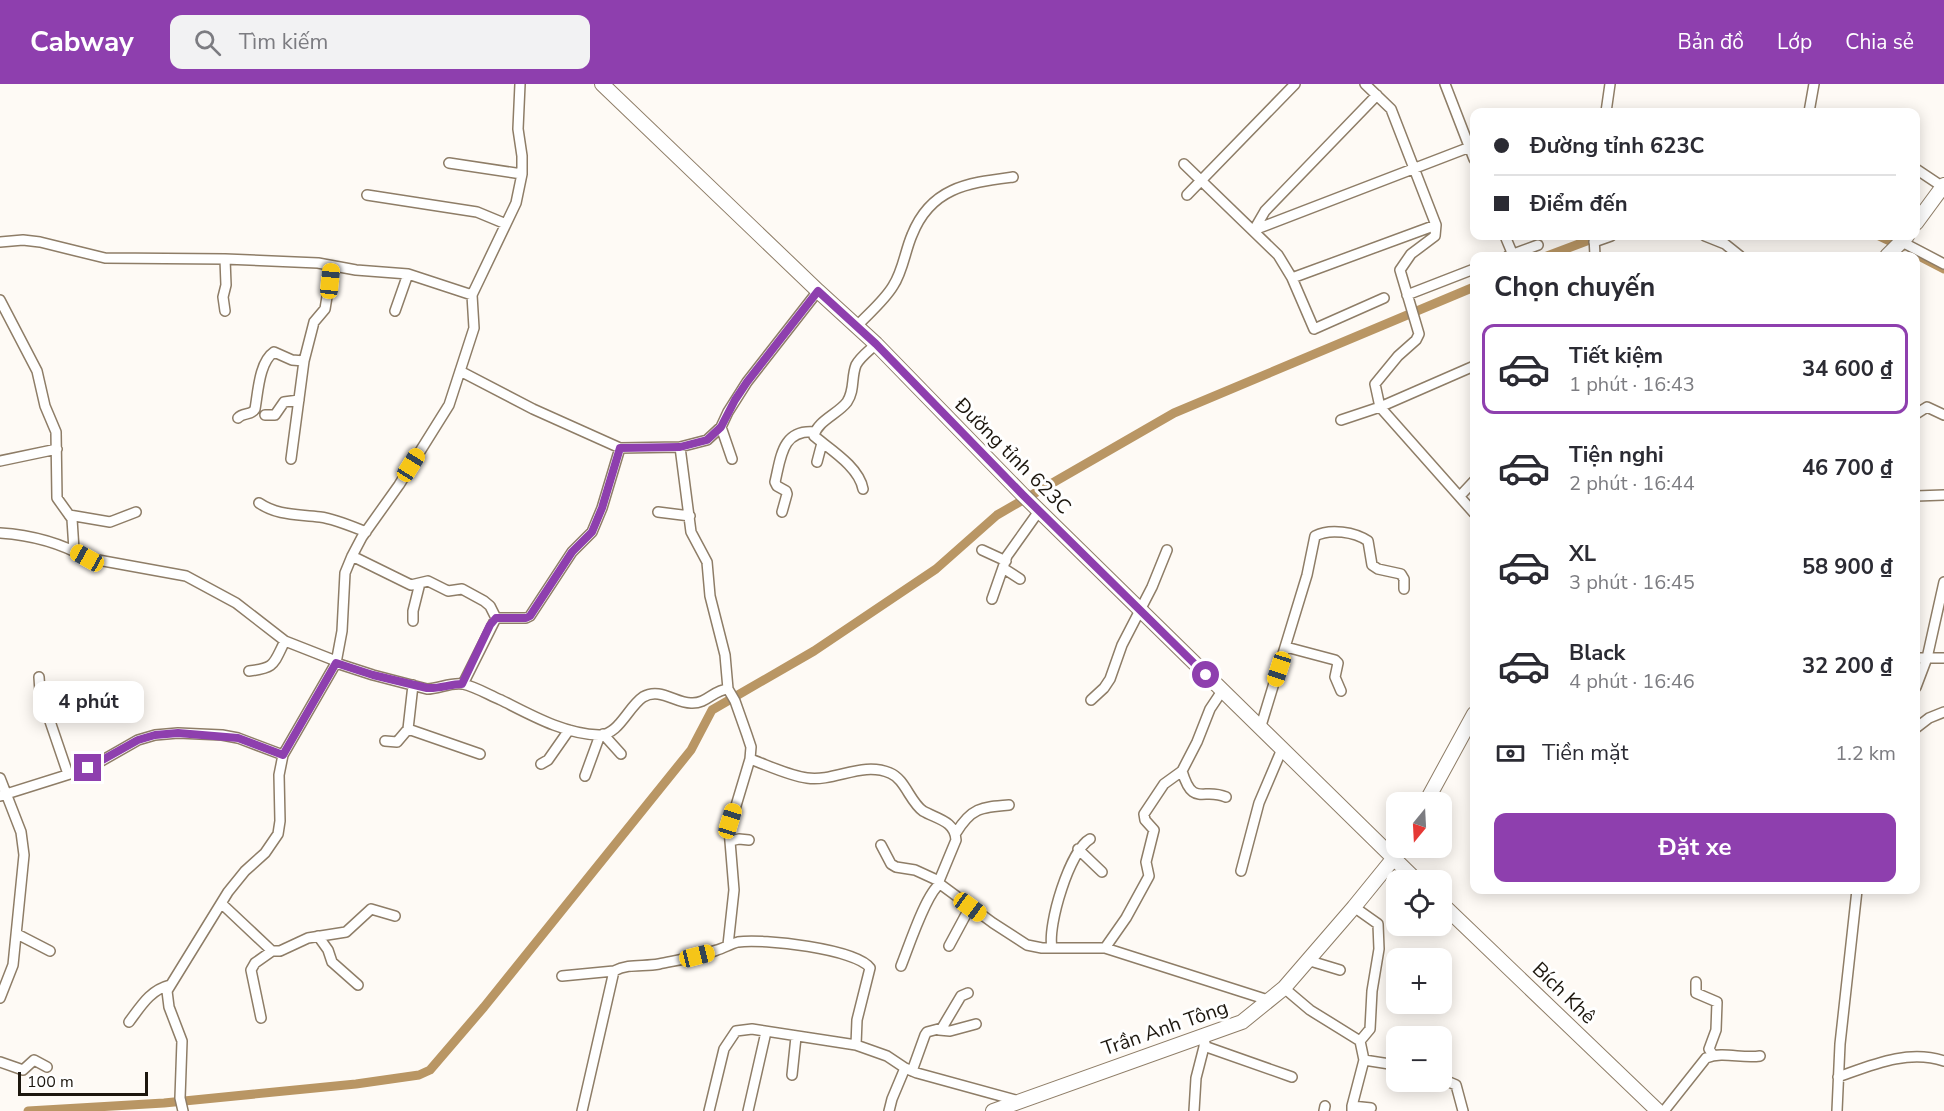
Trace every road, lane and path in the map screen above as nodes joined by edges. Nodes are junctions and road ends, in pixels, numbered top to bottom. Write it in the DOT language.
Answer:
graph roads {
  1 [pos="520,84"];
  2 [pos="602,84"];
  3 [pos="1294,84"];
  4 [pos="1365,84"];
  5 [pos="1445,84"];
  6 [pos="1610,84"];
  7 [pos="1814,84"];
  8 [pos="1377,95"];
  9 [pos="1607,108"];
  10 [pos="1810,108"];
  11 [pos="1470,147"];
  12 [pos="449,163"];
  13 [pos="1184,164"];
  14 [pos="1414,169"];
  15 [pos="1920,172"];
  16 [pos="522,174"];
  17 [pos="1013,177"];
  18 [pos="1201,180"];
  19 [pos="1943,186"];
  20 [pos="367,195"];
  21 [pos="1187,195"];
  22 [pos="1920,218"];
  23 [pos="506,224"];
  24 [pos="1436,225"];
  25 [pos="1254,230"];
  26 [pos="1715,240"];
  27 [pos="0,242"];
  28 [pos="1538,245"];
  29 [pos="1898,246"];
  30 [pos="1520,252"];
  31 [pos="1735,252"];
  32 [pos="1913,252"];
  33 [pos="1920,255"];
  34 [pos="225,259"];
  35 [pos="1944,264"];
  36 [pos="332,266"];
  37 [pos="1470,270"];
  38 [pos="408,274"];
  39 [pos="1292,278"];
  40 [pos="818,291"];
  41 [pos="1407,294"];
  42 [pos="472,295"];
  43 [pos="1384,298"];
  44 [pos="0,300"];
  45 [pos="225,311"];
  46 [pos="395,311"];
  47 [pos="856,327"];
  48 [pos="876,344"];
  49 [pos="304,361"];
  50 [pos="1470,368"];
  51 [pos="460,371"];
  52 [pos="299,400"];
  53 [pos="1380,407"];
  54 [pos="1920,411"];
  55 [pos="265,415"];
  56 [pos="1944,415"];
  57 [pos="238,418"];
  58 [pos="1341,420"];
  59 [pos="721,427"];
  60 [pos="815,432"];
  61 [pos="822,443"];
  62 [pos="680,447"];
  63 [pos="620,448"];
  64 [pos="57,449"];
  65 [pos="291,459"];
  66 [pos="732,459"];
  67 [pos="0,461"];
  68 [pos="817,462"];
  69 [pos="1470,485"];
  70 [pos="863,489"];
  71 [pos="1944,495"];
  72 [pos="1460,496"];
  73 [pos="1920,496"];
  74 [pos="259,503"];
  75 [pos="1470,508"];
  76 [pos="1039,511"];
  77 [pos="657,512"];
  78 [pos="782,512"];
  79 [pos="136,513"];
  80 [pos="69,514"];
  81 [pos="690,516"];
  82 [pos="366,532"];
  83 [pos="0,533"];
  84 [pos="74,550"];
  85 [pos="982,550"];
  86 [pos="1167,550"];
  87 [pos="352,556"];
  88 [pos="1005,564"];
  89 [pos="1020,579"];
  90 [pos="1944,582"];
  91 [pos="420,583"];
  92 [pos="1404,589"];
  93 [pos="992,599"];
  94 [pos="1140,609"];
  95 [pos="496,618"];
  96 [pos="413,621"];
  97 [pos="285,642"];
  98 [pos="1286,647"];
  99 [pos="1920,658"];
  100 [pos="1927,658"];
  101 [pos="1944,658"];
  102 [pos="336,662"];
  103 [pos="249,671"];
  104 [pos="1920,676"];
  105 [pos="39,677"];
  106 [pos="462,684"];
  107 [pos="413,685"];
  108 [pos="1222,691"];
  109 [pos="1341,691"];
  110 [pos="731,695"];
  111 [pos="1091,700"];
  112 [pos="1944,712"];
  113 [pos="1470,721"];
  114 [pos="1920,725"];
  115 [pos="408,729"];
  116 [pos="1260,729"];
  117 [pos="569,730"];
  118 [pos="602,735"];
  119 [pos="385,741"];
  120 [pos="1282,749"];
  121 [pos="480,753"];
  122 [pos="621,754"];
  123 [pos="283,755"];
  124 [pos="750,759"];
  125 [pos="541,764"];
  126 [pos="1182,771"];
  127 [pos="68,774"];
  128 [pos="585,776"];
  129 [pos="0,778"];
  130 [pos="1431,792"];
  131 [pos="3,795"];
  132 [pos="1226,797"];
  133 [pos="1009,805"];
  134 [pos="956,833"];
  135 [pos="1090,839"];
  136 [pos="749,840"];
  137 [pos="730,841"];
  138 [pos="1386,844"];
  139 [pos="881,845"];
  140 [pos="1078,849"];
  141 [pos="1392,858"];
  142 [pos="1241,871"];
  143 [pos="1102,872"];
  144 [pos="939,883"];
  145 [pos="1857,894"];
  146 [pos="222,904"];
  147 [pos="970,907"];
  148 [pos="1354,907"];
  149 [pos="1452,914"];
  150 [pos="396,916"];
  151 [pos="17,934"];
  152 [pos="318,936"];
  153 [pos="728,945"];
  154 [pos="949,946"];
  155 [pos="1052,948"];
  156 [pos="1105,948"];
  157 [pos="50,951"];
  158 [pos="272,951"];
  159 [pos="1307,960"];
  160 [pos="901,966"];
  161 [pos="1340,970"];
  162 [pos="614,971"];
  163 [pos="562,976"];
  164 [pos="1696,982"];
  165 [pos="170,985"];
  166 [pos="358,985"];
  167 [pos="1284,988"];
  168 [pos="968,993"];
  169 [pos="0,998"];
  170 [pos="1268,1000"];
  171 [pos="261,1018"];
  172 [pos="129,1022"];
  173 [pos="976,1024"];
  174 [pos="939,1030"];
  175 [pos="766,1032"];
  176 [pos="796,1037"];
  177 [pos="1206,1040"];
  178 [pos="1360,1041"];
  179 [pos="856,1045"];
  180 [pos="1713,1055"];
  181 [pos="1760,1056"];
  182 [pos="1364,1060"];
  183 [pos="1944,1060"];
  184 [pos="0,1062"];
  185 [pos="1386,1063"];
  186 [pos="47,1067"];
  187 [pos="908,1070"];
  188 [pos="792,1074"];
  189 [pos="1292,1077"];
  190 [pos="1838,1077"];
  191 [pos="1452,1083"];
  192 [pos="1019,1101"];
  193 [pos="181,1104"];
  194 [pos="1352,1108"];
  195 [pos="1371,1108"];
  196 [pos="582,1111"];
  197 [pos="709,1111"];
  198 [pos="748,1111"];
  199 [pos="889,1111"];
  200 [pos="993,1111"];
  201 [pos="1194,1111"];
  202 [pos="1463,1111"];
  203 [pos="1658,1111"];
  204 [pos="1664,1111"];
  205 [pos="1837,1111"];
  1 -- 16 [label="street"];
  2 -- 40 [label="main road, Đường tỉnh 623C"];
  3 -- 18 [label="street"];
  4 -- 8 [label="street"];
  5 -- 11 [label="street"];
  6 -- 9 [label="street"];
  7 -- 10 [label="street"];
  8 -- 14 [label="street"];
  8 -- 25 [label="street"];
  11 -- 14 [label="street"];
  12 -- 16 [label="street"];
  13 -- 18 [label="street"];
  14 -- 24 [label="street"];
  14 -- 25 [label="street"];
  15 -- 19 [label="street"];
  16 -- 23 [label="street"];
  17 -- 47 [label="street"];
  18 -- 21 [label="street"];
  18 -- 25 [label="street"];
  19 -- 22 [label="main road"];
  20 -- 23 [label="street"];
  23 -- 42 [label="street"];
  24 -- 39 [label="street"];
  24 -- 41 [label="street"];
  25 -- 39 [label="street"];
  26 -- 31 [label="street"];
  27 -- 34 [label="street"];
  28 -- 30 [label="street"];
  29 -- 32 [label="street"];
  33 -- 35 [label="street"];
  34 -- 36 [label="street"];
  34 -- 45 [label="street"];
  36 -- 38 [label="street"];
  36 -- 49 [label="street"];
  37 -- 41 [label="street"];
  38 -- 42 [label="street"];
  38 -- 46 [label="street"];
  39 -- 43 [label="street"];
  40 -- 47 [label="main road, Đường tỉnh 623C"];
  40 -- 59 [label="street"];
  41 -- 53 [label="street"];
  42 -- 51 [label="street"];
  44 -- 64 [label="street"];
  47 -- 48 [label="main road, Đường tỉnh 623C"];
  48 -- 60 [label="street"];
  48 -- 76 [label="main road, Đường tỉnh 623C"];
  49 -- 52 [label="street"];
  49 -- 57 [label="street"];
  50 -- 53 [label="street"];
  51 -- 63 [label="street"];
  51 -- 82 [label="street"];
  52 -- 55 [label="street"];
  52 -- 65 [label="street"];
  53 -- 58 [label="street"];
  53 -- 72 [label="street"];
  54 -- 56 [label="street"];
  59 -- 62 [label="street"];
  59 -- 66 [label="street"];
  60 -- 61 [label="street"];
  60 -- 78 [label="street"];
  61 -- 68 [label="street"];
  61 -- 70 [label="street"];
  62 -- 63 [label="street"];
  62 -- 81 [label="street"];
  63 -- 95 [label="street"];
  64 -- 67 [label="street"];
  64 -- 80 [label="street"];
  69 -- 72 [label="street"];
  71 -- 73 [label="street"];
  72 -- 75 [label="street"];
  74 -- 82 [label="street"];
  76 -- 88 [label="street"];
  76 -- 94 [label="main road, Đường tỉnh 623C"];
  77 -- 81 [label="street"];
  79 -- 80 [label="street"];
  80 -- 84 [label="street"];
  81 -- 110 [label="street"];
  82 -- 87 [label="street"];
  83 -- 84 [label="street"];
  84 -- 97 [label="street"];
  85 -- 88 [label="street"];
  86 -- 94 [label="street"];
  87 -- 91 [label="street"];
  87 -- 102 [label="street"];
  88 -- 89 [label="street"];
  88 -- 93 [label="street"];
  90 -- 100 [label="street"];
  91 -- 95 [label="street"];
  91 -- 96 [label="street"];
  92 -- 98 [label="street"];
  94 -- 108 [label="main road, Đường tỉnh 623C"];
  94 -- 111 [label="street"];
  95 -- 106 [label="street"];
  97 -- 102 [label="street"];
  97 -- 103 [label="street"];
  98 -- 109 [label="street"];
  98 -- 116 [label="street"];
  99 -- 100 [label="street"];
  100 -- 101 [label="street"];
  100 -- 104 [label="street"];
  102 -- 107 [label="street"];
  102 -- 123 [label="street"];
  105 -- 127 [label="street"];
  106 -- 107 [label="street"];
  106 -- 117 [label="street"];
  107 -- 115 [label="street"];
  108 -- 116 [label="main road, Đường tỉnh 623C"];
  108 -- 126 [label="street"];
  110 -- 118 [label="street"];
  110 -- 124 [label="street"];
  112 -- 114 [label="street"];
  113 -- 130 [label="main road"];
  115 -- 119 [label="street"];
  115 -- 121 [label="street"];
  116 -- 120 [label="main road, Đường tỉnh 623C"];
  117 -- 118 [label="street"];
  117 -- 125 [label="street"];
  118 -- 122 [label="street"];
  118 -- 128 [label="street"];
  120 -- 138 [label="main road, Đường tỉnh 623C"];
  120 -- 142 [label="street"];
  123 -- 127 [label="street"];
  123 -- 146 [label="street"];
  124 -- 134 [label="street"];
  124 -- 137 [label="street"];
  126 -- 132 [label="street"];
  126 -- 156 [label="street"];
  127 -- 131 [label="street"];
  129 -- 131 [label="street"];
  131 -- 151 [label="street"];
  133 -- 134 [label="street"];
  134 -- 144 [label="street"];
  135 -- 140 [label="street"];
  136 -- 137 [label="street"];
  137 -- 153 [label="street"];
  139 -- 144 [label="street"];
  140 -- 143 [label="street"];
  140 -- 155 [label="street"];
  141 -- 148 [label="main road, Trần Anh Tông"];
  144 -- 147 [label="street"];
  144 -- 160 [label="street"];
  145 -- 190 [label="street"];
  146 -- 158 [label="street"];
  146 -- 165 [label="street"];
  147 -- 154 [label="street"];
  147 -- 155 [label="street"];
  148 -- 159 [label="main road, Trần Anh Tông"];
  148 -- 178 [label="street"];
  149 -- 203 [label="main road, Bích Khê"];
  150 -- 152 [label="street"];
  151 -- 157 [label="street"];
  151 -- 169 [label="street"];
  152 -- 158 [label="street"];
  152 -- 166 [label="street"];
  153 -- 162 [label="street"];
  153 -- 179 [label="street"];
  155 -- 156 [label="street"];
  156 -- 170 [label="street"];
  158 -- 171 [label="street"];
  159 -- 161 [label="street"];
  159 -- 167 [label="main road, Trần Anh Tông"];
  162 -- 163 [label="street"];
  162 -- 196 [label="street"];
  164 -- 180 [label="street"];
  165 -- 172 [label="street"];
  165 -- 193 [label="street"];
  167 -- 170 [label="main road, Trần Anh Tông"];
  167 -- 178 [label="street"];
  168 -- 174 [label="street"];
  170 -- 177 [label="main road, Trần Anh Tông"];
  173 -- 174 [label="street"];
  174 -- 187 [label="street"];
  175 -- 176 [label="street"];
  175 -- 197 [label="street"];
  175 -- 198 [label="street"];
  176 -- 179 [label="street"];
  176 -- 188 [label="street"];
  177 -- 189 [label="street"];
  177 -- 192 [label="main road, Trần Anh Tông"];
  177 -- 201 [label="street"];
  178 -- 182 [label="street"];
  179 -- 187 [label="street"];
  180 -- 181 [label="street"];
  180 -- 204 [label="street"];
  182 -- 185 [label="street"];
  182 -- 194 [label="street"];
  183 -- 190 [label="street"];
  184 -- 186 [label="street"];
  187 -- 192 [label="street"];
  187 -- 199 [label="street"];
  190 -- 205 [label="street"];
  191 -- 202 [label="street"];
  192 -- 200 [label="main road, Trần Anh Tông"];
  194 -- 195 [label="street"];
}
